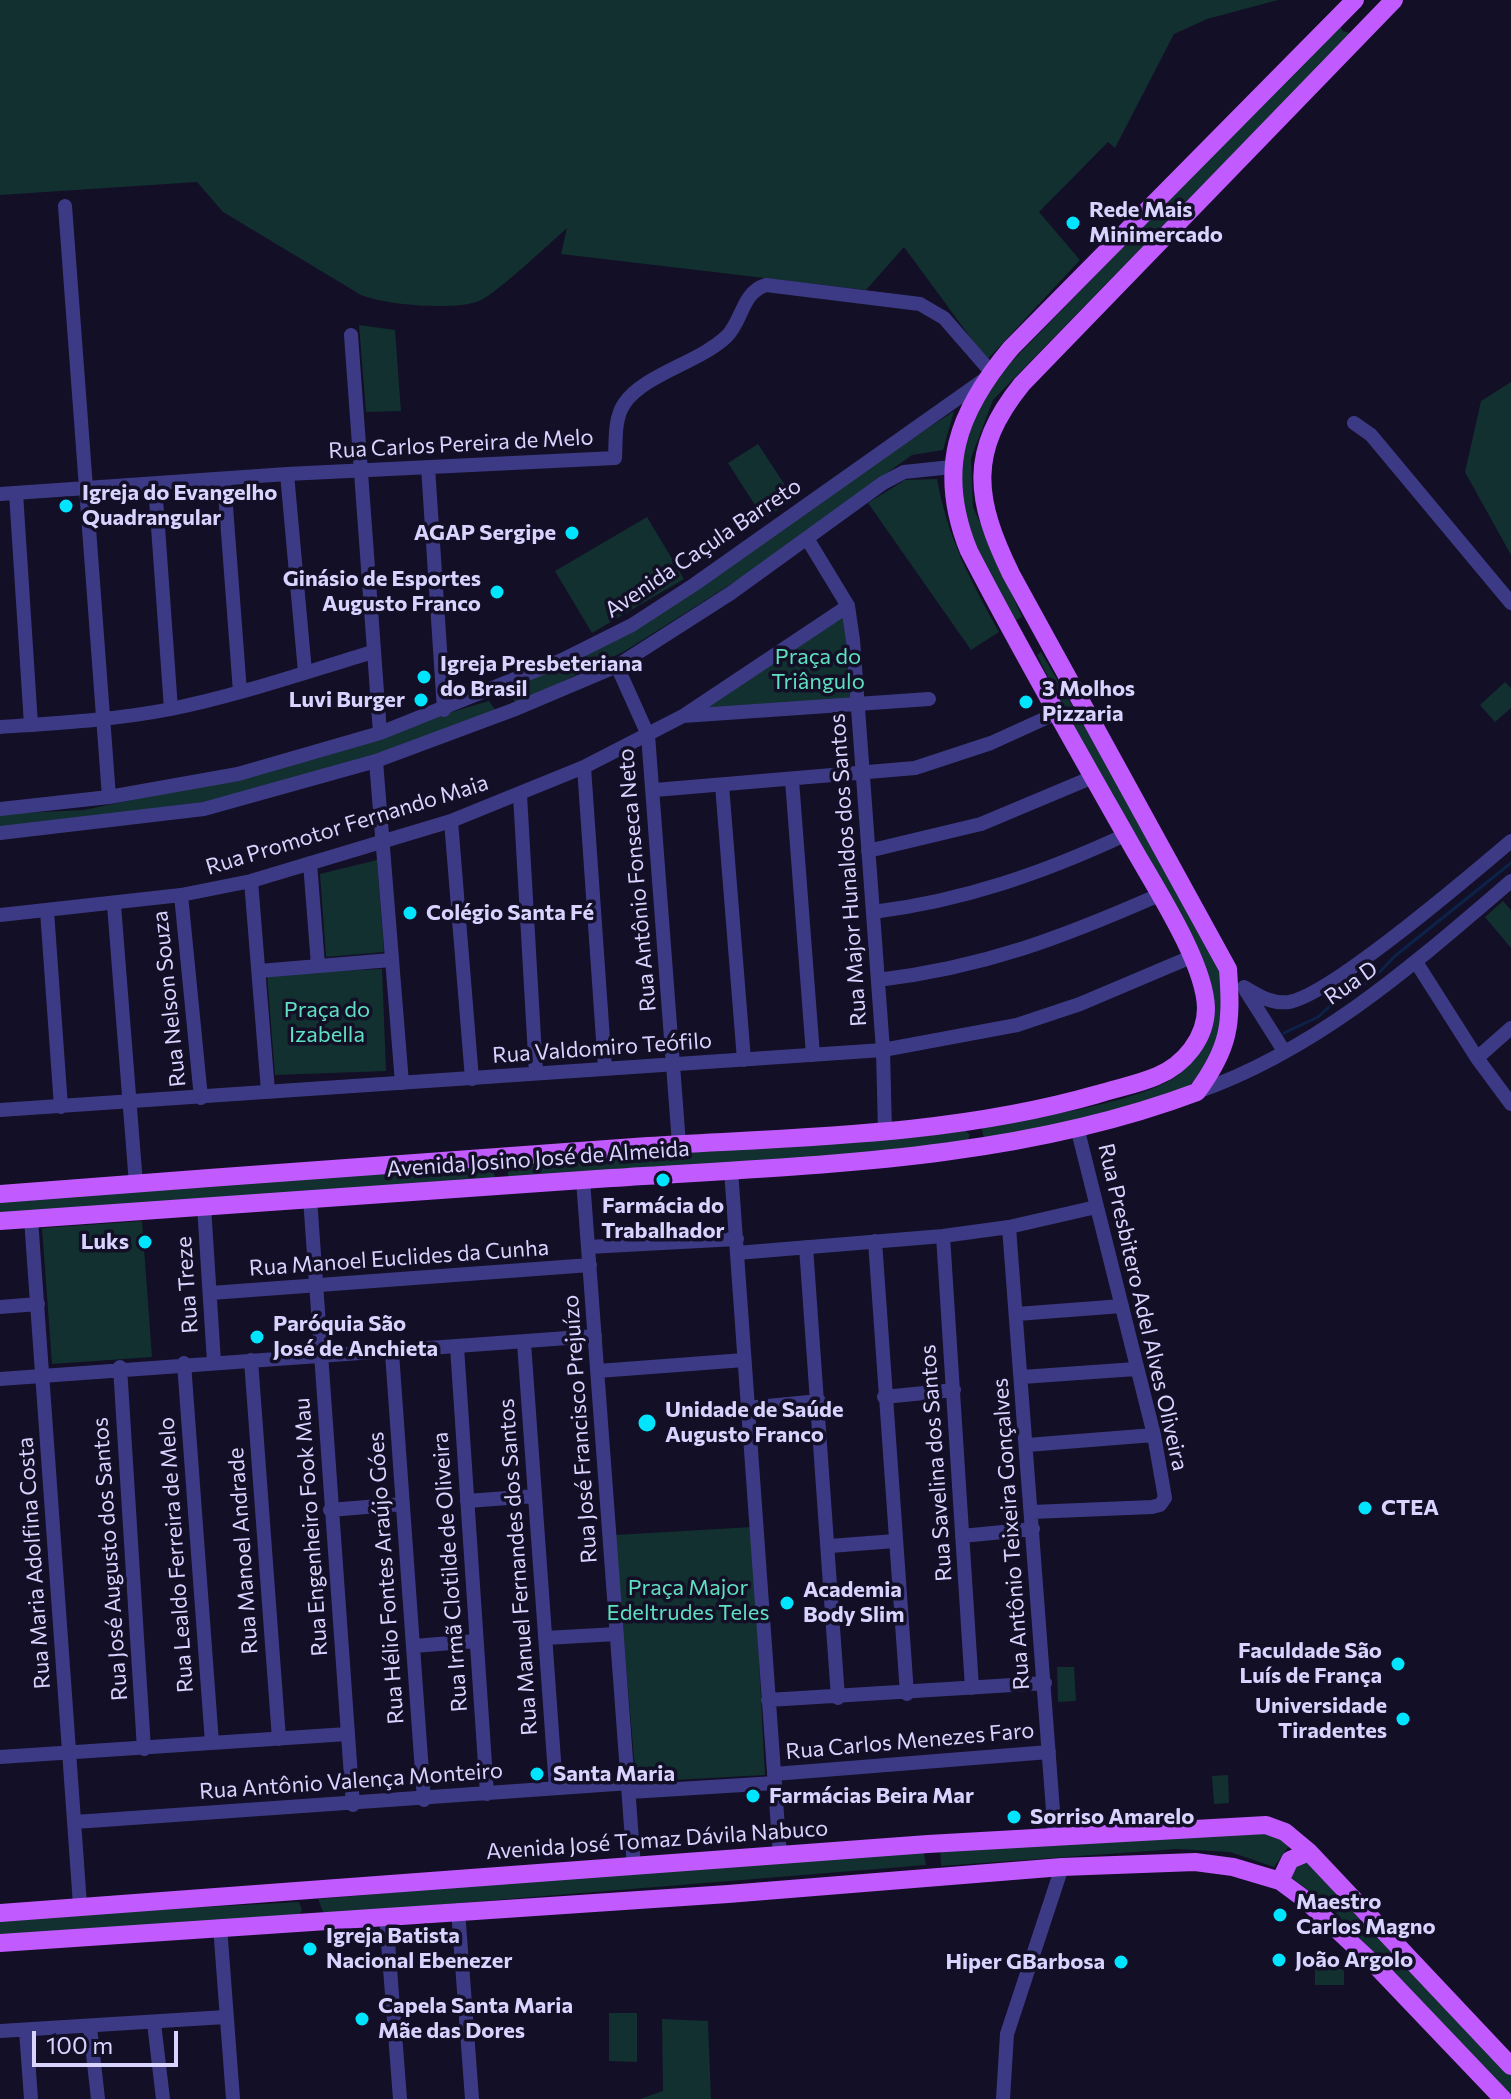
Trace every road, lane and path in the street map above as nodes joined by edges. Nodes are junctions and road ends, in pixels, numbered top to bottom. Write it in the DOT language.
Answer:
graph roads {
  1 [pos="1394,0"];
  2 [pos="1353,2"];
  3 [pos="1375,21"];
  4 [pos="1316,40"];
  5 [pos="1336,59"];
  6 [pos="65,206"];
  7 [pos="351,335"];
  8 [pos="990,374"];
  9 [pos="1354,423"];
  10 [pos="428,467"];
  11 [pos="952,467"];
  12 [pos="359,470"];
  13 [pos="287,474"];
  14 [pos="224,480"];
  15 [pos="155,485"];
  16 [pos="86,489"];
  17 [pos="16,493"];
  18 [pos="0,494"];
  19 [pos="808,540"];
  20 [pos="1001,553"];
  21 [pos="981,574"];
  22 [pos="1511,603"];
  23 [pos="848,606"];
  24 [pos="373,652"];
  25 [pos="617,666"];
  26 [pos="305,672"];
  27 [pos="502,686"];
  28 [pos="240,692"];
  29 [pos="929,699"];
  30 [pos="1081,701"];
  31 [pos="857,705"];
  32 [pos="171,709"];
  33 [pos="444,710"];
  34 [pos="513,710"];
  35 [pos="1057,713"];
  36 [pos="683,716"];
  37 [pos="103,719"];
  38 [pos="31,725"];
  39 [pos="0,727"];
  40 [pos="380,733"];
  41 [pos="648,735"];
  42 [pos="376,761"];
  43 [pos="584,767"];
  44 [pos="862,775"];
  45 [pos="1093,777"];
  46 [pos="792,780"];
  47 [pos="722,785"];
  48 [pos="655,790"];
  49 [pos="520,795"];
  50 [pos="109,797"];
  51 [pos="0,809"];
  52 [pos="451,821"];
  53 [pos="0,833"];
  54 [pos="1125,835"];
  55 [pos="380,841"];
  56 [pos="1511,841"];
  57 [pos="868,851"];
  58 [pos="310,863"];
  59 [pos="251,881"];
  60 [pos="1511,881"];
  61 [pos="181,895"];
  62 [pos="1159,895"];
  63 [pos="114,905"];
  64 [pos="47,911"];
  65 [pos="873,912"];
  66 [pos="0,915"];
  67 [pos="1191,957"];
  68 [pos="391,960"];
  69 [pos="1416,962"];
  70 [pos="318,965"];
  71 [pos="1228,969"];
  72 [pos="259,971"];
  73 [pos="878,980"];
  74 [pos="1244,987"];
  75 [pos="1511,1028"];
  76 [pos="883,1050"];
  77 [pos="1284,1051"];
  78 [pos="813,1055"];
  79 [pos="1477,1058"];
  80 [pos="744,1060"];
  81 [pos="674,1064"];
  82 [pos="605,1068"];
  83 [pos="536,1073"];
  84 [pos="472,1079"];
  85 [pos="402,1083"];
  86 [pos="268,1091"];
  87 [pos="1197,1092"];
  88 [pos="201,1098"];
  89 [pos="130,1104"];
  90 [pos="1511,1104"];
  91 [pos="61,1107"];
  92 [pos="0,1110"];
  93 [pos="971,1122"];
  94 [pos="1077,1127"];
  95 [pos="885,1132"];
  96 [pos="679,1144"];
  97 [pos="976,1149"];
  98 [pos="501,1156"];
  99 [pos="731,1170"];
  100 [pos="583,1180"];
  101 [pos="136,1184"];
  102 [pos="502,1185"];
  103 [pos="0,1194"];
  104 [pos="310,1198"];
  105 [pos="204,1206"];
  106 [pos="1096,1207"];
  107 [pos="31,1219"];
  108 [pos="0,1221"];
  109 [pos="1009,1227"];
  110 [pos="943,1236"];
  111 [pos="875,1241"];
  112 [pos="737,1246"];
  113 [pos="588,1247"];
  114 [pos="806,1247"];
  115 [pos="590,1265"];
  116 [pos="315,1288"];
  117 [pos="211,1293"];
  118 [pos="38,1304"];
  119 [pos="1122,1306"];
  120 [pos="0,1307"];
  121 [pos="1017,1314"];
  122 [pos="595,1336"];
  123 [pos="524,1343"];
  124 [pos="457,1347"];
  125 [pos="392,1353"];
  126 [pos="322,1357"];
  127 [pos="251,1360"];
  128 [pos="744,1360"];
  129 [pos="214,1362"];
  130 [pos="184,1363"];
  131 [pos="120,1367"];
  132 [pos="1136,1369"];
  133 [pos="598,1371"];
  134 [pos="43,1374"];
  135 [pos="1022,1377"];
  136 [pos="0,1379"];
  137 [pos="954,1390"];
  138 [pos="884,1397"];
  139 [pos="819,1401"];
  140 [pos="747,1408"];
  141 [pos="1154,1435"];
  142 [pos="1027,1445"];
  143 [pos="535,1496"];
  144 [pos="467,1501"];
  145 [pos="403,1504"];
  146 [pos="330,1510"];
  147 [pos="1032,1512"];
  148 [pos="1033,1529"];
  149 [pos="962,1536"];
  150 [pos="895,1541"];
  151 [pos="830,1546"];
  152 [pos="617,1634"];
  153 [pos="545,1638"];
  154 [pos="476,1641"];
  155 [pos="414,1646"];
  156 [pos="1045,1683"];
  157 [pos="972,1688"];
  158 [pos="907,1694"];
  159 [pos="838,1698"];
  160 [pos="768,1700"];
  161 [pos="347,1734"];
  162 [pos="279,1739"];
  163 [pos="212,1743"];
  164 [pos="144,1749"];
  165 [pos="69,1751"];
  166 [pos="1049,1752"];
  167 [pos="0,1757"];
  168 [pos="774,1778"];
  169 [pos="556,1788"];
  170 [pos="630,1788"];
  171 [pos="487,1794"];
  172 [pos="424,1800"];
  173 [pos="353,1805"];
  174 [pos="75,1822"];
  175 [pos="1055,1837"];
  176 [pos="928,1844"];
  177 [pos="1309,1852"];
  178 [pos="780,1856"];
  179 [pos="634,1867"];
  180 [pos="1062,1867"];
  181 [pos="932,1877"];
  182 [pos="1280,1881"];
  183 [pos="310,1888"];
  184 [pos="80,1905"];
  185 [pos="458,1910"];
  186 [pos="0,1913"];
  187 [pos="386,1916"];
  188 [pos="314,1920"];
  189 [pos="220,1926"];
  190 [pos="0,1943"];
  191 [pos="225,2017"];
  192 [pos="154,2023"];
  193 [pos="90,2027"];
  194 [pos="26,2030"];
  195 [pos="0,2031"];
  196 [pos="1511,2066"];
  197 [pos="31,2099"];
  198 [pos="98,2099"];
  199 [pos="163,2099"];
  200 [pos="233,2099"];
  201 [pos="400,2099"];
  202 [pos="472,2099"];
  203 [pos="1003,2099"];
  204 [pos="1503,2099"];
  1 -- 3 [label="main road"];
  2 -- 3 [label="main road"];
  2 -- 4 [label="main road"];
  3 -- 5 [label="main road"];
  4 -- 5 [label="main road"];
  4 -- 8 [label="main road"];
  5 -- 20 [label="main road"];
  6 -- 16 [label="street"];
  7 -- 12 [label="street"];
  8 -- 10 [label="street, Rua Carlos Pereira de Melo"];
  8 -- 11 [label="main road"];
  8 -- 27 [label="street, Avenida Caçula Barreto"];
  9 -- 22 [label="street"];
  10 -- 12 [label="street, Rua Carlos Pereira de Melo"];
  10 -- 33 [label="street"];
  11 -- 19 [label="street"];
  11 -- 21 [label="main road"];
  12 -- 13 [label="street, Rua Carlos Pereira de Melo"];
  12 -- 24 [label="street"];
  13 -- 14 [label="street, Rua Carlos Pereira de Melo"];
  13 -- 26 [label="street"];
  14 -- 15 [label="street, Rua Carlos Pereira de Melo"];
  14 -- 28 [label="street"];
  15 -- 16 [label="street, Rua Carlos Pereira de Melo"];
  15 -- 32 [label="street"];
  16 -- 17 [label="street, Rua Carlos Pereira de Melo"];
  16 -- 37 [label="street"];
  17 -- 18 [label="street, Rua Carlos Pereira de Melo"];
  17 -- 38 [label="street"];
  19 -- 23 [label="street"];
  19 -- 25 [label="street"];
  20 -- 21 [label="main road"];
  20 -- 30 [label="main road"];
  21 -- 35 [label="main road"];
  23 -- 31 [label="street, Rua Major Hunaldos dos Santos"];
  23 -- 36 [label="street, Rua Promotor Fernando Maia"];
  24 -- 26 [label="street"];
  24 -- 40 [label="street"];
  25 -- 34 [label="street"];
  25 -- 41 [label="street, Rua Antônio Fonseca Neto"];
  26 -- 28 [label="street"];
  27 -- 33 [label="street, Avenida Caçula Barreto"];
  27 -- 34 [label="street"];
  28 -- 32 [label="street"];
  29 -- 31 [label="street"];
  30 -- 35 [label="main road"];
  30 -- 71 [label="main road"];
  31 -- 36 [label="street"];
  31 -- 44 [label="street, Rua Major Hunaldos dos Santos"];
  32 -- 37 [label="street"];
  33 -- 40 [label="street, Avenida Caçula Barreto"];
  34 -- 42 [label="street"];
  35 -- 44 [label="street"];
  35 -- 45 [label="main road, Avenida Josino José de Almeida"];
  36 -- 41 [label="street, Rua Promotor Fernando Maia"];
  37 -- 38 [label="street"];
  37 -- 50 [label="street"];
  38 -- 39 [label="street"];
  40 -- 50 [label="street, Avenida Caçula Barreto"];
  41 -- 43 [label="street, Rua Promotor Fernando Maia"];
  41 -- 48 [label="street, Rua Antônio Fonseca Neto"];
  42 -- 53 [label="street"];
  42 -- 55 [label="street"];
  43 -- 49 [label="street, Rua Promotor Fernando Maia"];
  43 -- 82 [label="street"];
  44 -- 46 [label="street"];
  44 -- 57 [label="street, Rua Major Hunaldos dos Santos"];
  45 -- 54 [label="main road, Avenida Josino José de Almeida"];
  45 -- 57 [label="street"];
  46 -- 47 [label="street"];
  46 -- 78 [label="street"];
  47 -- 48 [label="street"];
  47 -- 80 [label="street"];
  48 -- 81 [label="street, Rua Antônio Fonseca Neto"];
  49 -- 52 [label="street, Rua Promotor Fernando Maia"];
  49 -- 83 [label="street"];
  50 -- 51 [label="street, Avenida Caçula Barreto"];
  52 -- 55 [label="street, Rua Promotor Fernando Maia"];
  52 -- 84 [label="street"];
  54 -- 62 [label="main road, Avenida Josino José de Almeida"];
  54 -- 65 [label="street"];
  55 -- 58 [label="street, Rua Promotor Fernando Maia"];
  55 -- 68 [label="street"];
  56 -- 74 [label="street"];
  57 -- 65 [label="street, Rua Major Hunaldos dos Santos"];
  58 -- 59 [label="street, Rua Promotor Fernando Maia"];
  58 -- 70 [label="street"];
  59 -- 61 [label="street, Rua Promotor Fernando Maia"];
  59 -- 72 [label="street"];
  60 -- 69 [label="street, Rua D"];
  61 -- 63 [label="street, Rua Promotor Fernando Maia"];
  61 -- 88 [label="street, Rua Nelson Souza"];
  62 -- 67 [label="main road, Avenida Josino José de Almeida"];
  62 -- 73 [label="street"];
  63 -- 64 [label="street, Rua Promotor Fernando Maia"];
  63 -- 89 [label="street"];
  64 -- 66 [label="street, Rua Promotor Fernando Maia"];
  64 -- 91 [label="street"];
  65 -- 73 [label="street, Rua Major Hunaldos dos Santos"];
  67 -- 76 [label="street, Rua Valdomiro Teófilo"];
  67 -- 93 [label="main road, Avenida Josino José de Almeida"];
  68 -- 70 [label="street"];
  68 -- 85 [label="street"];
  69 -- 77 [label="street, Rua D"];
  69 -- 79 [label="street"];
  70 -- 72 [label="street"];
  71 -- 74 [label="street"];
  71 -- 87 [label="main road"];
  72 -- 86 [label="street"];
  73 -- 76 [label="street, Rua Major Hunaldos dos Santos"];
  74 -- 77 [label="street"];
  75 -- 79 [label="street"];
  76 -- 78 [label="street, Rua Valdomiro Teófilo"];
  76 -- 95 [label="street, Rua Major Hunaldos dos Santos"];
  77 -- 87 [label="street, Rua D"];
  78 -- 80 [label="street, Rua Valdomiro Teófilo"];
  79 -- 90 [label="street"];
  80 -- 81 [label="street, Rua Valdomiro Teófilo"];
  81 -- 82 [label="street, Rua Valdomiro Teófilo"];
  81 -- 96 [label="street, Rua Antônio Fonseca Neto"];
  82 -- 83 [label="street, Rua Valdomiro Teófilo"];
  83 -- 84 [label="street, Rua Valdomiro Teófilo"];
  84 -- 85 [label="street, Rua Valdomiro Teófilo"];
  85 -- 86 [label="street, Rua Valdomiro Teófilo"];
  86 -- 88 [label="street, Rua Valdomiro Teófilo"];
  87 -- 94 [label="main road, Avenida Josino José de Almeida"];
  88 -- 89 [label="street, Rua Valdomiro Teófilo"];
  89 -- 91 [label="street, Rua Valdomiro Teófilo"];
  89 -- 101 [label="street"];
  91 -- 92 [label="street, Rua Valdomiro Teófilo"];
  93 -- 95 [label="main road, Avenida Josino José de Almeida"];
  93 -- 97 [label="main road"];
  94 -- 97 [label="main road, Avenida Josino José de Almeida"];
  94 -- 106 [label="street, Rua Presbitero Adel Alves Oliveira"];
  95 -- 96 [label="main road, Avenida Josino José de Almeida"];
  96 -- 98 [label="main road, Avenida Josino José de Almeida"];
  97 -- 99 [label="main road, Avenida Josino José de Almeida"];
  98 -- 101 [label="main road, Avenida Josino José de Almeida"];
  98 -- 102 [label="main road"];
  99 -- 100 [label="main road, Avenida Josino José de Almeida"];
  99 -- 112 [label="street"];
  100 -- 102 [label="main road, Avenida Josino José de Almeida"];
  100 -- 113 [label="street, Rua José Francisco Prejuízo"];
  101 -- 103 [label="main road, Avenida Josino José de Almeida"];
  102 -- 104 [label="main road, Avenida Josino José de Almeida"];
  104 -- 105 [label="main road, Avenida Josino José de Almeida"];
  104 -- 116 [label="street, Rua Engenheiro Fook Mau"];
  105 -- 107 [label="main road, Avenida Josino José de Almeida"];
  105 -- 117 [label="street, Rua Treze"];
  106 -- 109 [label="street"];
  106 -- 119 [label="street, Rua Presbitero Adel Alves Oliveira"];
  107 -- 108 [label="main road, Avenida Josino José de Almeida"];
  107 -- 118 [label="street, Rua Maria Adolfina Costa"];
  109 -- 110 [label="street"];
  109 -- 121 [label="street, Rua Antônio Teixeira Gonçalves"];
  110 -- 111 [label="street"];
  110 -- 137 [label="street, Rua Savelina dos Santos"];
  111 -- 114 [label="street"];
  111 -- 138 [label="street"];
  112 -- 113 [label="street"];
  112 -- 114 [label="street"];
  112 -- 128 [label="street"];
  113 -- 115 [label="street, Rua José Francisco Prejuízo"];
  114 -- 139 [label="street"];
  115 -- 116 [label="street, Rua Manoel Euclides da Cunha"];
  115 -- 122 [label="street, Rua José Francisco Prejuízo"];
  116 -- 117 [label="street, Rua Manoel Euclides da Cunha"];
  116 -- 126 [label="street, Rua Engenheiro Fook Mau"];
  117 -- 129 [label="street, Rua Treze"];
  118 -- 120 [label="street"];
  118 -- 134 [label="street, Rua Maria Adolfina Costa"];
  119 -- 121 [label="street"];
  119 -- 132 [label="street, Rua Presbitero Adel Alves Oliveira"];
  121 -- 135 [label="street, Rua Antônio Teixeira Gonçalves"];
  122 -- 123 [label="street"];
  122 -- 133 [label="street, Rua José Francisco Prejuízo"];
  123 -- 124 [label="street"];
  123 -- 143 [label="street, Rua Manuel Fernandes dos Santos"];
  124 -- 125 [label="street"];
  124 -- 144 [label="street, Rua Irmã Clotilde de Oliveira"];
  125 -- 126 [label="street"];
  125 -- 145 [label="street, Rua Hélio Fontes Araújo Góes"];
  126 -- 127 [label="street"];
  126 -- 146 [label="street, Rua Engenheiro Fook Mau"];
  127 -- 129 [label="street"];
  127 -- 162 [label="street, Rua Manoel Andrade"];
  128 -- 133 [label="street"];
  128 -- 140 [label="street"];
  129 -- 130 [label="street"];
  130 -- 131 [label="street"];
  130 -- 163 [label="street, Rua Lealdo Ferreira de Melo"];
  131 -- 134 [label="street"];
  131 -- 164 [label="street, Rua José Augusto dos Santos"];
  132 -- 135 [label="street"];
  132 -- 141 [label="street, Rua Presbitero Adel Alves Oliveira"];
  133 -- 152 [label="street, Rua José Francisco Prejuízo"];
  134 -- 136 [label="street"];
  134 -- 165 [label="street, Rua Maria Adolfina Costa"];
  135 -- 142 [label="street, Rua Antônio Teixeira Gonçalves"];
  137 -- 138 [label="street"];
  137 -- 149 [label="street, Rua Savelina dos Santos"];
  138 -- 150 [label="street"];
  139 -- 140 [label="street"];
  139 -- 151 [label="street"];
  140 -- 160 [label="street"];
  141 -- 142 [label="street"];
  141 -- 147 [label="street, Rua Presbitero Adel Alves Oliveira"];
  142 -- 147 [label="street, Rua Antônio Teixeira Gonçalves"];
  143 -- 144 [label="street"];
  143 -- 153 [label="street, Rua Manuel Fernandes dos Santos"];
  144 -- 154 [label="street, Rua Irmã Clotilde de Oliveira"];
  145 -- 146 [label="street"];
  145 -- 155 [label="street, Rua Hélio Fontes Araújo Góes"];
  146 -- 161 [label="street, Rua Engenheiro Fook Mau"];
  147 -- 148 [label="street, Rua Antônio Teixeira Gonçalves"];
  148 -- 149 [label="street"];
  148 -- 156 [label="street, Rua Antônio Teixeira Gonçalves"];
  149 -- 157 [label="street, Rua Savelina dos Santos"];
  150 -- 151 [label="street"];
  150 -- 158 [label="street"];
  151 -- 159 [label="street"];
  152 -- 153 [label="street"];
  152 -- 170 [label="street, Rua José Francisco Prejuízo"];
  153 -- 169 [label="street, Rua Manuel Fernandes dos Santos"];
  154 -- 155 [label="street"];
  154 -- 171 [label="street, Rua Irmã Clotilde de Oliveira"];
  155 -- 172 [label="street, Rua Hélio Fontes Araújo Góes"];
  156 -- 157 [label="street"];
  156 -- 166 [label="street, Rua Antônio Teixeira Gonçalves"];
  157 -- 158 [label="street"];
  158 -- 159 [label="street"];
  159 -- 160 [label="street"];
  160 -- 168 [label="street"];
  161 -- 162 [label="street"];
  161 -- 173 [label="street, Rua Engenheiro Fook Mau"];
  162 -- 163 [label="street"];
  163 -- 164 [label="street"];
  164 -- 165 [label="street"];
  165 -- 167 [label="street"];
  165 -- 174 [label="street, Rua Maria Adolfina Costa"];
  166 -- 168 [label="street, Rua Carlos Menezes Faro"];
  166 -- 175 [label="street, Rua Antônio Teixeira Gonçalves"];
  168 -- 170 [label="street, Rua Carlos Menezes Faro"];
  168 -- 178 [label="street"];
  169 -- 170 [label="street, Rua Antônio Valença Monteiro"];
  169 -- 171 [label="street, Rua Antônio Valença Monteiro"];
  170 -- 179 [label="street, Rua José Francisco Prejuízo"];
  171 -- 172 [label="street, Rua Antônio Valença Monteiro"];
  172 -- 173 [label="street, Rua Antônio Valença Monteiro"];
  173 -- 174 [label="street, Rua Antônio Valença Monteiro"];
  174 -- 184 [label="street, Rua Maria Adolfina Costa"];
  175 -- 176 [label="main road, Avenida José Tomaz Dávila Nabuco"];
  175 -- 177 [label="main road, Avenida José Tomaz Dávila Nabuco"];
  176 -- 178 [label="main road, Avenida José Tomaz Dávila Nabuco"];
  176 -- 181 [label="main road"];
  177 -- 182 [label="main road"];
  177 -- 196 [label="main road, Avenida José Tomaz Dávila Nabuco"];
  178 -- 179 [label="main road, Avenida José Tomaz Dávila Nabuco"];
  179 -- 183 [label="main road, Avenida José Tomaz Dávila Nabuco"];
  180 -- 181 [label="main road"];
  180 -- 182 [label="main road"];
  180 -- 203 [label="street"];
  181 -- 185 [label="main road"];
  182 -- 204 [label="main road"];
  183 -- 184 [label="main road, Avenida José Tomaz Dávila Nabuco"];
  183 -- 188 [label="main road"];
  184 -- 186 [label="main road, Avenida José Tomaz Dávila Nabuco"];
  185 -- 187 [label="main road"];
  185 -- 202 [label="street"];
  187 -- 188 [label="main road"];
  187 -- 201 [label="street"];
  188 -- 189 [label="main road"];
  189 -- 190 [label="main road"];
  189 -- 191 [label="street"];
  191 -- 192 [label="street"];
  191 -- 200 [label="street"];
  192 -- 193 [label="street"];
  192 -- 199 [label="street"];
  193 -- 194 [label="street"];
  193 -- 198 [label="street"];
  194 -- 195 [label="street"];
  194 -- 197 [label="street"];
}
